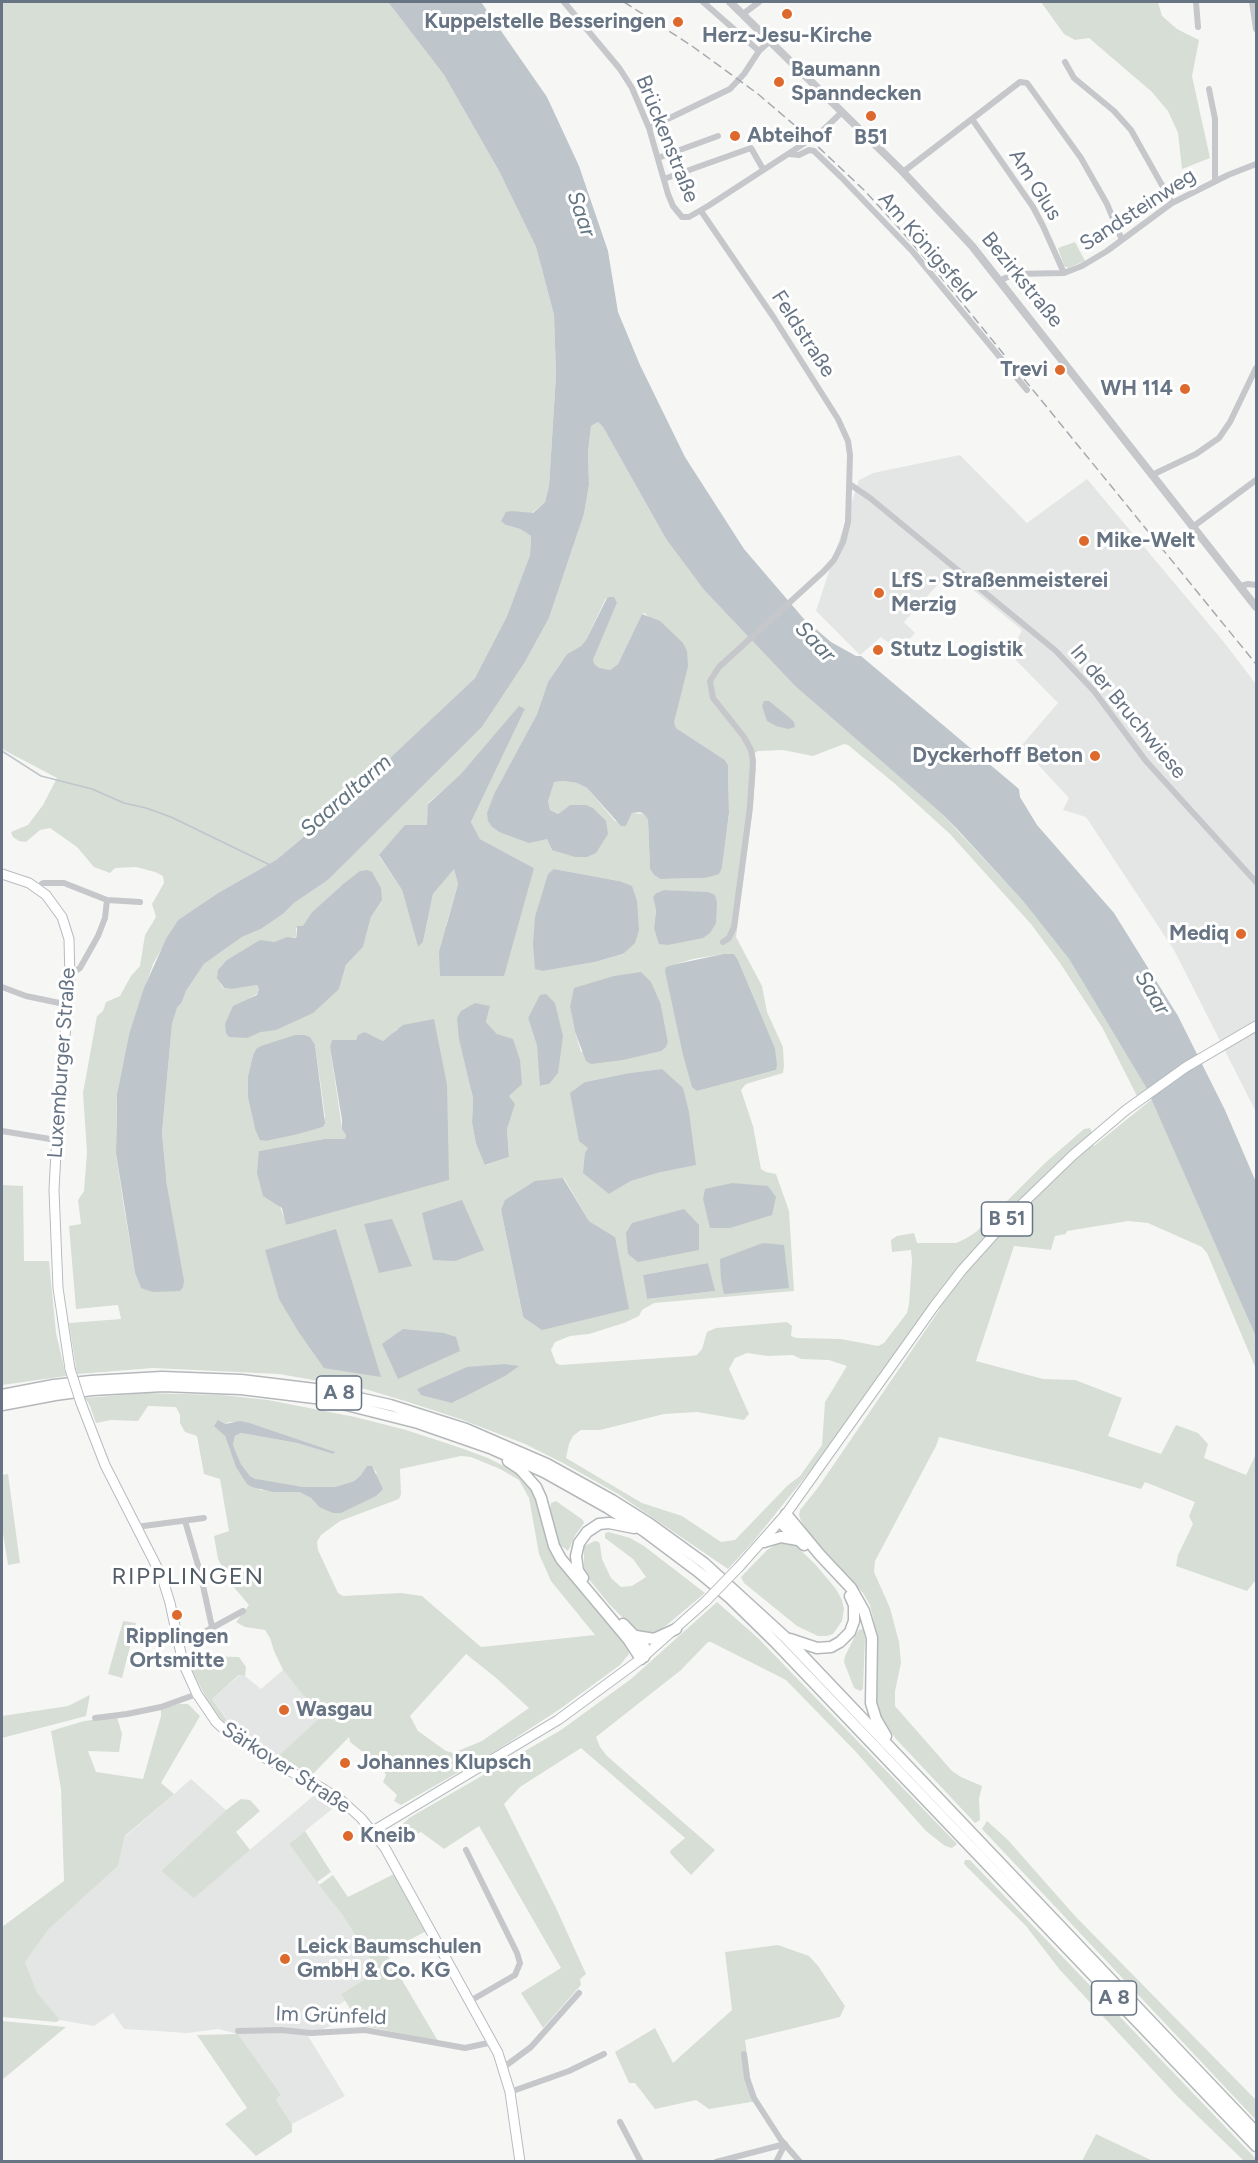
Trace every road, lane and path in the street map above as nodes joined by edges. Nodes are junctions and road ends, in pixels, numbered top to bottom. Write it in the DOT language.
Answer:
graph roads {
  1 [pos="564,2"];
  2 [pos="703,2"];
  3 [pos="730,2"];
  4 [pos="759,2"];
  5 [pos="1196,2"];
  6 [pos="1252,2"];
  7 [pos="743,14"];
  8 [pos="1198,27"];
  9 [pos="1257,29"];
  10 [pos="770,41"];
  11 [pos="759,51"];
  12 [pos="1065,62"];
  13 [pos="1209,89"];
  14 [pos="842,112"];
  15 [pos="972,119"];
  16 [pos="649,128"];
  17 [pos="718,136"];
  18 [pos="788,154"];
  19 [pos="658,158"];
  20 [pos="1257,164"];
  21 [pos="763,169"];
  22 [pos="903,172"];
  23 [pos="664,179"];
  24 [pos="1215,181"];
  25 [pos="1172,203"];
  26 [pos="701,211"];
  27 [pos="1122,240"];
  28 [pos="1064,273"];
  29 [pos="1001,280"];
  30 [pos="1257,368"];
  31 [pos="1027,390"];
  32 [pos="1154,474"];
  33 [pos="1257,480"];
  34 [pos="851,485"];
  35 [pos="1194,526"];
  36 [pos="1257,585"];
  37 [pos="1241,586"];
  38 [pos="1257,607"];
  39 [pos="2,874"];
  40 [pos="1257,882"];
  41 [pos="37,888"];
  42 [pos="106,900"];
  43 [pos="140,902"];
  44 [pos="723,942"];
  45 [pos="71,974"];
  46 [pos="2,987"];
  47 [pos="69,1005"];
  48 [pos="1256,1026"];
  49 [pos="2,1131"];
  50 [pos="56,1140"];
  51 [pos="70,1369"];
  52 [pos="2,1395"];
  53 [pos="2,1405"];
  54 [pos="490,1448"];
  55 [pos="204,1518"];
  56 [pos="783,1518"];
  57 [pos="185,1521"];
  58 [pos="136,1527"];
  59 [pos="644,1531"];
  60 [pos="798,1540"];
  61 [pos="764,1542"];
  62 [pos="243,1611"];
  63 [pos="212,1627"];
  64 [pos="676,1629"];
  65 [pos="636,1636"];
  66 [pos="785,1637"];
  67 [pos="178,1642"];
  68 [pos="643,1658"];
  69 [pos="197,1695"];
  70 [pos="95,1718"];
  71 [pos="894,1751"];
  72 [pos="959,1828"];
  73 [pos="373,1831"];
  74 [pos="976,1845"];
  75 [pos="466,1850"];
  76 [pos="579,1993"];
  77 [pos="470,2001"];
  78 [pos="238,2031"];
  79 [pos="493,2042"];
  80 [pos="604,2054"];
  81 [pos="744,2054"];
  82 [pos="504,2067"];
  83 [pos="510,2092"];
  84 [pos="620,2122"];
  85 [pos="1257,2132"];
  86 [pos="785,2144"];
  87 [pos="1257,2146"];
  88 [pos="520,2162"];
  89 [pos="641,2162"];
  90 [pos="716,2162"];
  91 [pos="776,2162"];
  92 [pos="800,2162"];
  1 -- 16 [label="street, Brückenstraße"];
  2 -- 11 [label="street"];
  3 -- 7 [label="street, Bezirkstraße"];
  4 -- 7 [label="street"];
  5 -- 8 [label="street"];
  6 -- 9 [label="street"];
  7 -- 10 [label="street, Bezirkstraße"];
  10 -- 11 [label="street"];
  10 -- 14 [label="street, Bezirkstraße"];
  11 -- 16 [label="street"];
  12 -- 25 [label="street"];
  13 -- 24 [label="street"];
  14 -- 18 [label="street"];
  14 -- 22 [label="street, Bezirkstraße"];
  15 -- 22 [label="street"];
  15 -- 27 [label="street"];
  15 -- 28 [label="street, Am Glus"];
  16 -- 19 [label="street, Brückenstraße"];
  17 -- 19 [label="street"];
  18 -- 21 [label="street"];
  18 -- 31 [label="street, Am Königsfeld"];
  19 -- 23 [label="street, Brückenstraße"];
  20 -- 24 [label="street, Sandsteinweg"];
  21 -- 23 [label="street"];
  21 -- 26 [label="street"];
  22 -- 29 [label="street, Bezirkstraße"];
  23 -- 26 [label="street, Brückenstraße"];
  24 -- 25 [label="street, Sandsteinweg"];
  25 -- 27 [label="street, Sandsteinweg"];
  26 -- 34 [label="street, Feldstraße"];
  27 -- 28 [label="street, Sandsteinweg"];
  28 -- 29 [label="street, Sandsteinweg"];
  29 -- 32 [label="street, Bezirkstraße"];
  30 -- 32 [label="street"];
  32 -- 35 [label="street, Bezirkstraße"];
  33 -- 35 [label="street"];
  34 -- 40 [label="street, In der Bruchwiese"];
  34 -- 44 [label="street, Feldstraße"];
  35 -- 37 [label="street, Bezirkstraße"];
  36 -- 37 [label="street"];
  37 -- 38 [label="street, Bezirkstraße"];
  39 -- 41 [label="main road, Luxemburger Straße"];
  41 -- 42 [label="street"];
  41 -- 45 [label="main road, Luxemburger Straße"];
  42 -- 43 [label="street"];
  42 -- 45 [label="street"];
  45 -- 47 [label="main road, Luxemburger Straße"];
  46 -- 47 [label="street"];
  47 -- 50 [label="main road, Luxemburger Straße"];
  48 -- 56 [label="main road, B 51"];
  49 -- 50 [label="street"];
  50 -- 51 [label="main road, Luxemburger Straße"];
  51 -- 58 [label="main road, Särkover Straße, bridge"];
  52 -- 66 [label="highway, A 8"];
  53 -- 54 [label="highway, A 8"];
  54 -- 59 [label="highway, A 8"];
  54 -- 68 [label="highway"];
  55 -- 57 [label="street"];
  56 -- 60 [label="highway"];
  56 -- 61 [label="main road"];
  56 -- 71 [label="highway"];
  57 -- 58 [label="street"];
  57 -- 63 [label="street"];
  58 -- 67 [label="main road, Särkover Straße"];
  59 -- 65 [label="highway"];
  59 -- 72 [label="highway, A 8"];
  60 -- 61 [label="highway"];
  60 -- 66 [label="highway"];
  61 -- 64 [label="main road, bridge"];
  62 -- 63 [label="street"];
  63 -- 67 [label="street"];
  64 -- 65 [label="highway"];
  64 -- 68 [label="main road"];
  65 -- 68 [label="highway"];
  66 -- 71 [label="highway, A 8"];
  67 -- 69 [label="main road, Särkover Straße"];
  68 -- 73 [label="main road"];
  69 -- 70 [label="street"];
  69 -- 73 [label="main road, Särkover Straße"];
  71 -- 72 [label="highway, A 8"];
  72 -- 74 [label="highway, A 8"];
  73 -- 77 [label="main road, Särkover Straße"];
  74 -- 85 [label="highway, A 8"];
  74 -- 87 [label="highway, A 8"];
  75 -- 77 [label="street"];
  76 -- 82 [label="street"];
  77 -- 79 [label="main road, Särkover Straße"];
  78 -- 79 [label="street, Im Grünfeld"];
  79 -- 82 [label="main road, Särkover Straße"];
  80 -- 83 [label="street"];
  81 -- 86 [label="street"];
  82 -- 83 [label="main road, Särkover Straße"];
  83 -- 88 [label="main road, Särkover Straße"];
  84 -- 89 [label="street"];
  86 -- 90 [label="street"];
  86 -- 91 [label="street"];
  86 -- 92 [label="street"];
}
